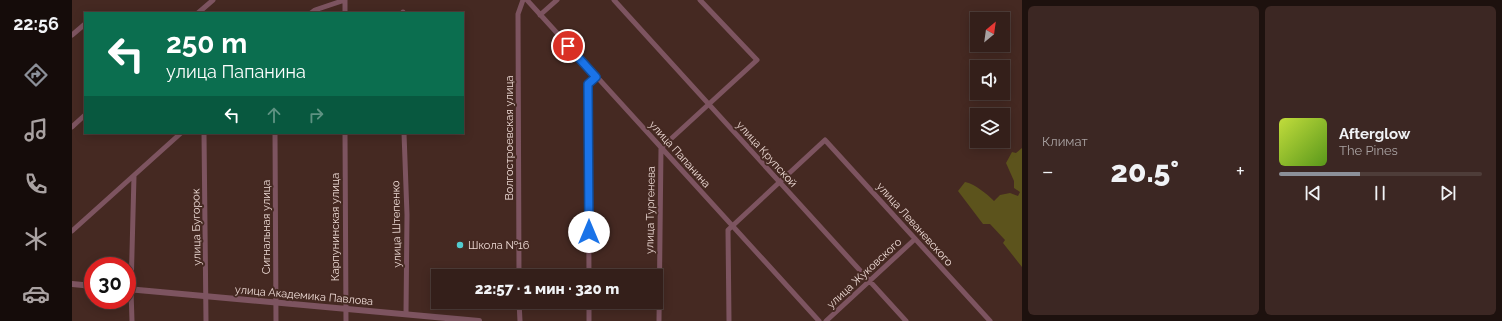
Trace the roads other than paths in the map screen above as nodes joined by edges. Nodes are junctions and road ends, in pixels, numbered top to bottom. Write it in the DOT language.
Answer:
graph roads {
  1 [pos="213,0"];
  2 [pos="345,0"];
  3 [pos="522,0"];
  4 [pos="527,0"];
  5 [pos="557,0"];
  6 [pos="614,0"];
  7 [pos="700,0"];
  8 [pos="199,12"];
  9 [pos="312,12"];
  10 [pos="345,12"];
  11 [pos="540,15"];
  12 [pos="84,25"];
  13 [pos="72,35"];
  14 [pos="596,77"];
  15 [pos="708,104"];
  16 [pos="84,116"];
  17 [pos="72,127"];
  18 [pos="181,134"];
  19 [pos="204,134"];
  20 [pos="275,134"];
  21 [pos="345,134"];
  22 [pos="404,134"];
  23 [pos="661,148"];
  24 [pos="134,176"];
  25 [pos="779,182"];
  26 [pos="732,226"];
  27 [pos="72,231"];
  28 [pos="915,239"];
  29 [pos="130,257"];
  30 [pos="519,269"];
  31 [pos="589,269"];
  32 [pos="870,281"];
  33 [pos="72,284"];
  34 [pos="84,285"];
  35 [pos="136,291"];
  36 [pos="207,297"];
  37 [pos="276,303"];
  38 [pos="131,309"];
  39 [pos="346,309"];
  40 [pos="520,309"];
  41 [pos="589,309"];
  42 [pos="406,314"];
  43 [pos="132,321"];
  44 [pos="206,321"];
  45 [pos="276,321"];
  46 [pos="346,321"];
  47 [pos="479,321"];
  48 [pos="520,321"];
  49 [pos="589,321"];
  50 [pos="659,321"];
  51 [pos="729,321"];
  52 [pos="819,321"];
  53 [pos="826,321"];
  54 [pos="906,321"];
  55 [pos="990,321"];
  1 -- 8 [label="street"];
  2 -- 9 [label="street"];
  2 -- 10 [label="street"];
  3 -- 30 [label="street, Волгостроевская улица"];
  4 -- 11 [label="street, улица Папанина"];
  5 -- 11 [label="street"];
  6 -- 15 [label="street, улица Крупской"];
  7 -- 15 [label="street"];
  11 -- 14 [label="street, улица Папанина"];
  12 -- 13 [label="street"];
  14 -- 23 [label="street, улица Папанина"];
  14 -- 31 [label="street"];
  15 -- 23 [label="street"];
  15 -- 25 [label="street, улица Крупской"];
  16 -- 17 [label="street"];
  18 -- 24 [label="street"];
  19 -- 36 [label="street, улица Бугорок"];
  20 -- 37 [label="street, Сигнальная улица"];
  21 -- 39 [label="street, Карпунинская улица"];
  22 -- 42 [label="street, улица Штепенко"];
  23 -- 26 [label="street, улица Папанина"];
  23 -- 50 [label="street, улица Тургенева"];
  24 -- 27 [label="street"];
  24 -- 29 [label="street"];
  25 -- 26 [label="street"];
  25 -- 28 [label="street, улица Леваневского"];
  25 -- 32 [label="street, улица Крупской"];
  26 -- 51 [label="street"];
  26 -- 52 [label="street, улица Папанина"];
  28 -- 32 [label="street, улица Жуковского"];
  28 -- 55 [label="street, улица Леваневского"];
  32 -- 53 [label="street, улица Жуковского"];
  32 -- 54 [label="street, улица Крупской"];
  33 -- 34 [label="street"];
  35 -- 36 [label="street, улица Академика Павлова"];
  36 -- 37 [label="street, улица Академика Павлова"];
  36 -- 44 [label="street, улица Бугорок"];
  37 -- 39 [label="street, улица Академика Павлова"];
  37 -- 45 [label="street, Сигнальная улица"];
  38 -- 43 [label="street"];
  39 -- 42 [label="street, улица Академика Павлова"];
  39 -- 46 [label="street, Карпунинская улица"];
  40 -- 48 [label="street"];
  41 -- 49 [label="street"];
  42 -- 47 [label="street, улица Академика Павлова"];
}
